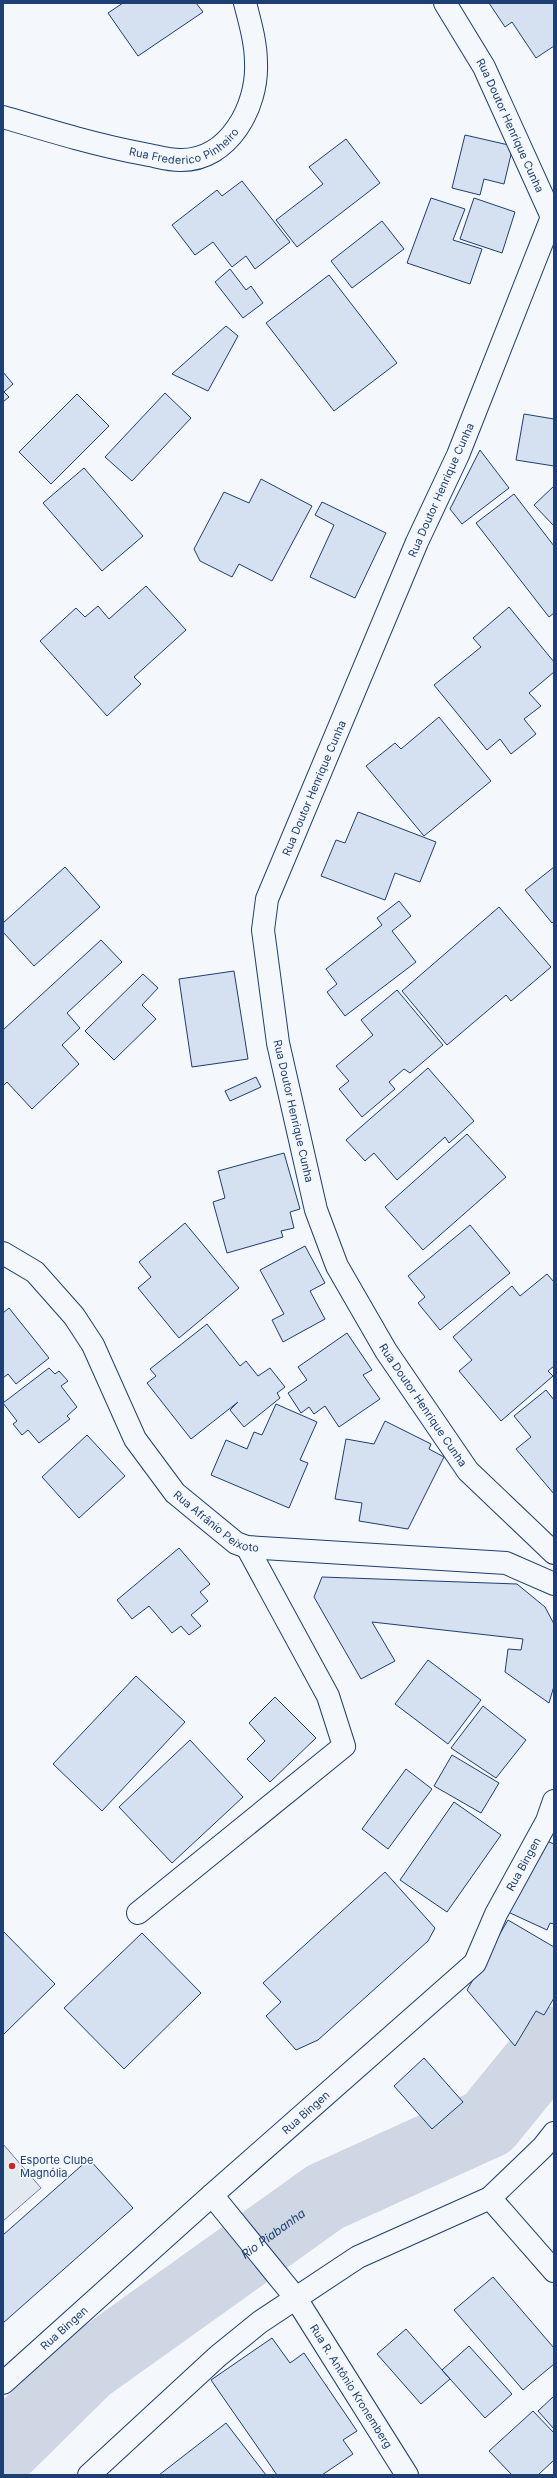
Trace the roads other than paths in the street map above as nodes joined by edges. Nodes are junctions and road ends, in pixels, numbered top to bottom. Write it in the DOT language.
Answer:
graph roads {
  1 [pos="245,3"];
  2 [pos="445,3"];
  3 [pos="3,117"];
  4 [pos="3,1253"];
  5 [pos="247,1547"];
  6 [pos="554,1553"];
  7 [pos="554,1584"];
  8 [pos="554,1801"];
  9 [pos="138,1913"];
  10 [pos="554,2132"];
  11 [pos="212,2194"];
  12 [pos="490,2198"];
  13 [pos="554,2271"];
  14 [pos="295,2297"];
  15 [pos="3,2383"];
  16 [pos="89,2475"];
  17 [pos="407,2475"];
  1 -- 3 [label="street, Rua Frederico Pinheiro"];
  2 -- 6 [label="street, Rua Doutor Henrique Cunha"];
  4 -- 5 [label="street, Rua Afrânio Peixoto"];
  5 -- 7 [label="street, Rua Afrânio Peixoto"];
  5 -- 9 [label="street"];
  8 -- 11 [label="street, Rua Bingen"];
  10 -- 12 [label="street"];
  11 -- 14 [label="street, Rua R. Antônio Kronemberg"];
  11 -- 15 [label="street, Rua Bingen"];
  12 -- 13 [label="street"];
  12 -- 14 [label="street"];
  14 -- 16 [label="street"];
  14 -- 17 [label="street, Rua R. Antônio Kronemberg"];
}
